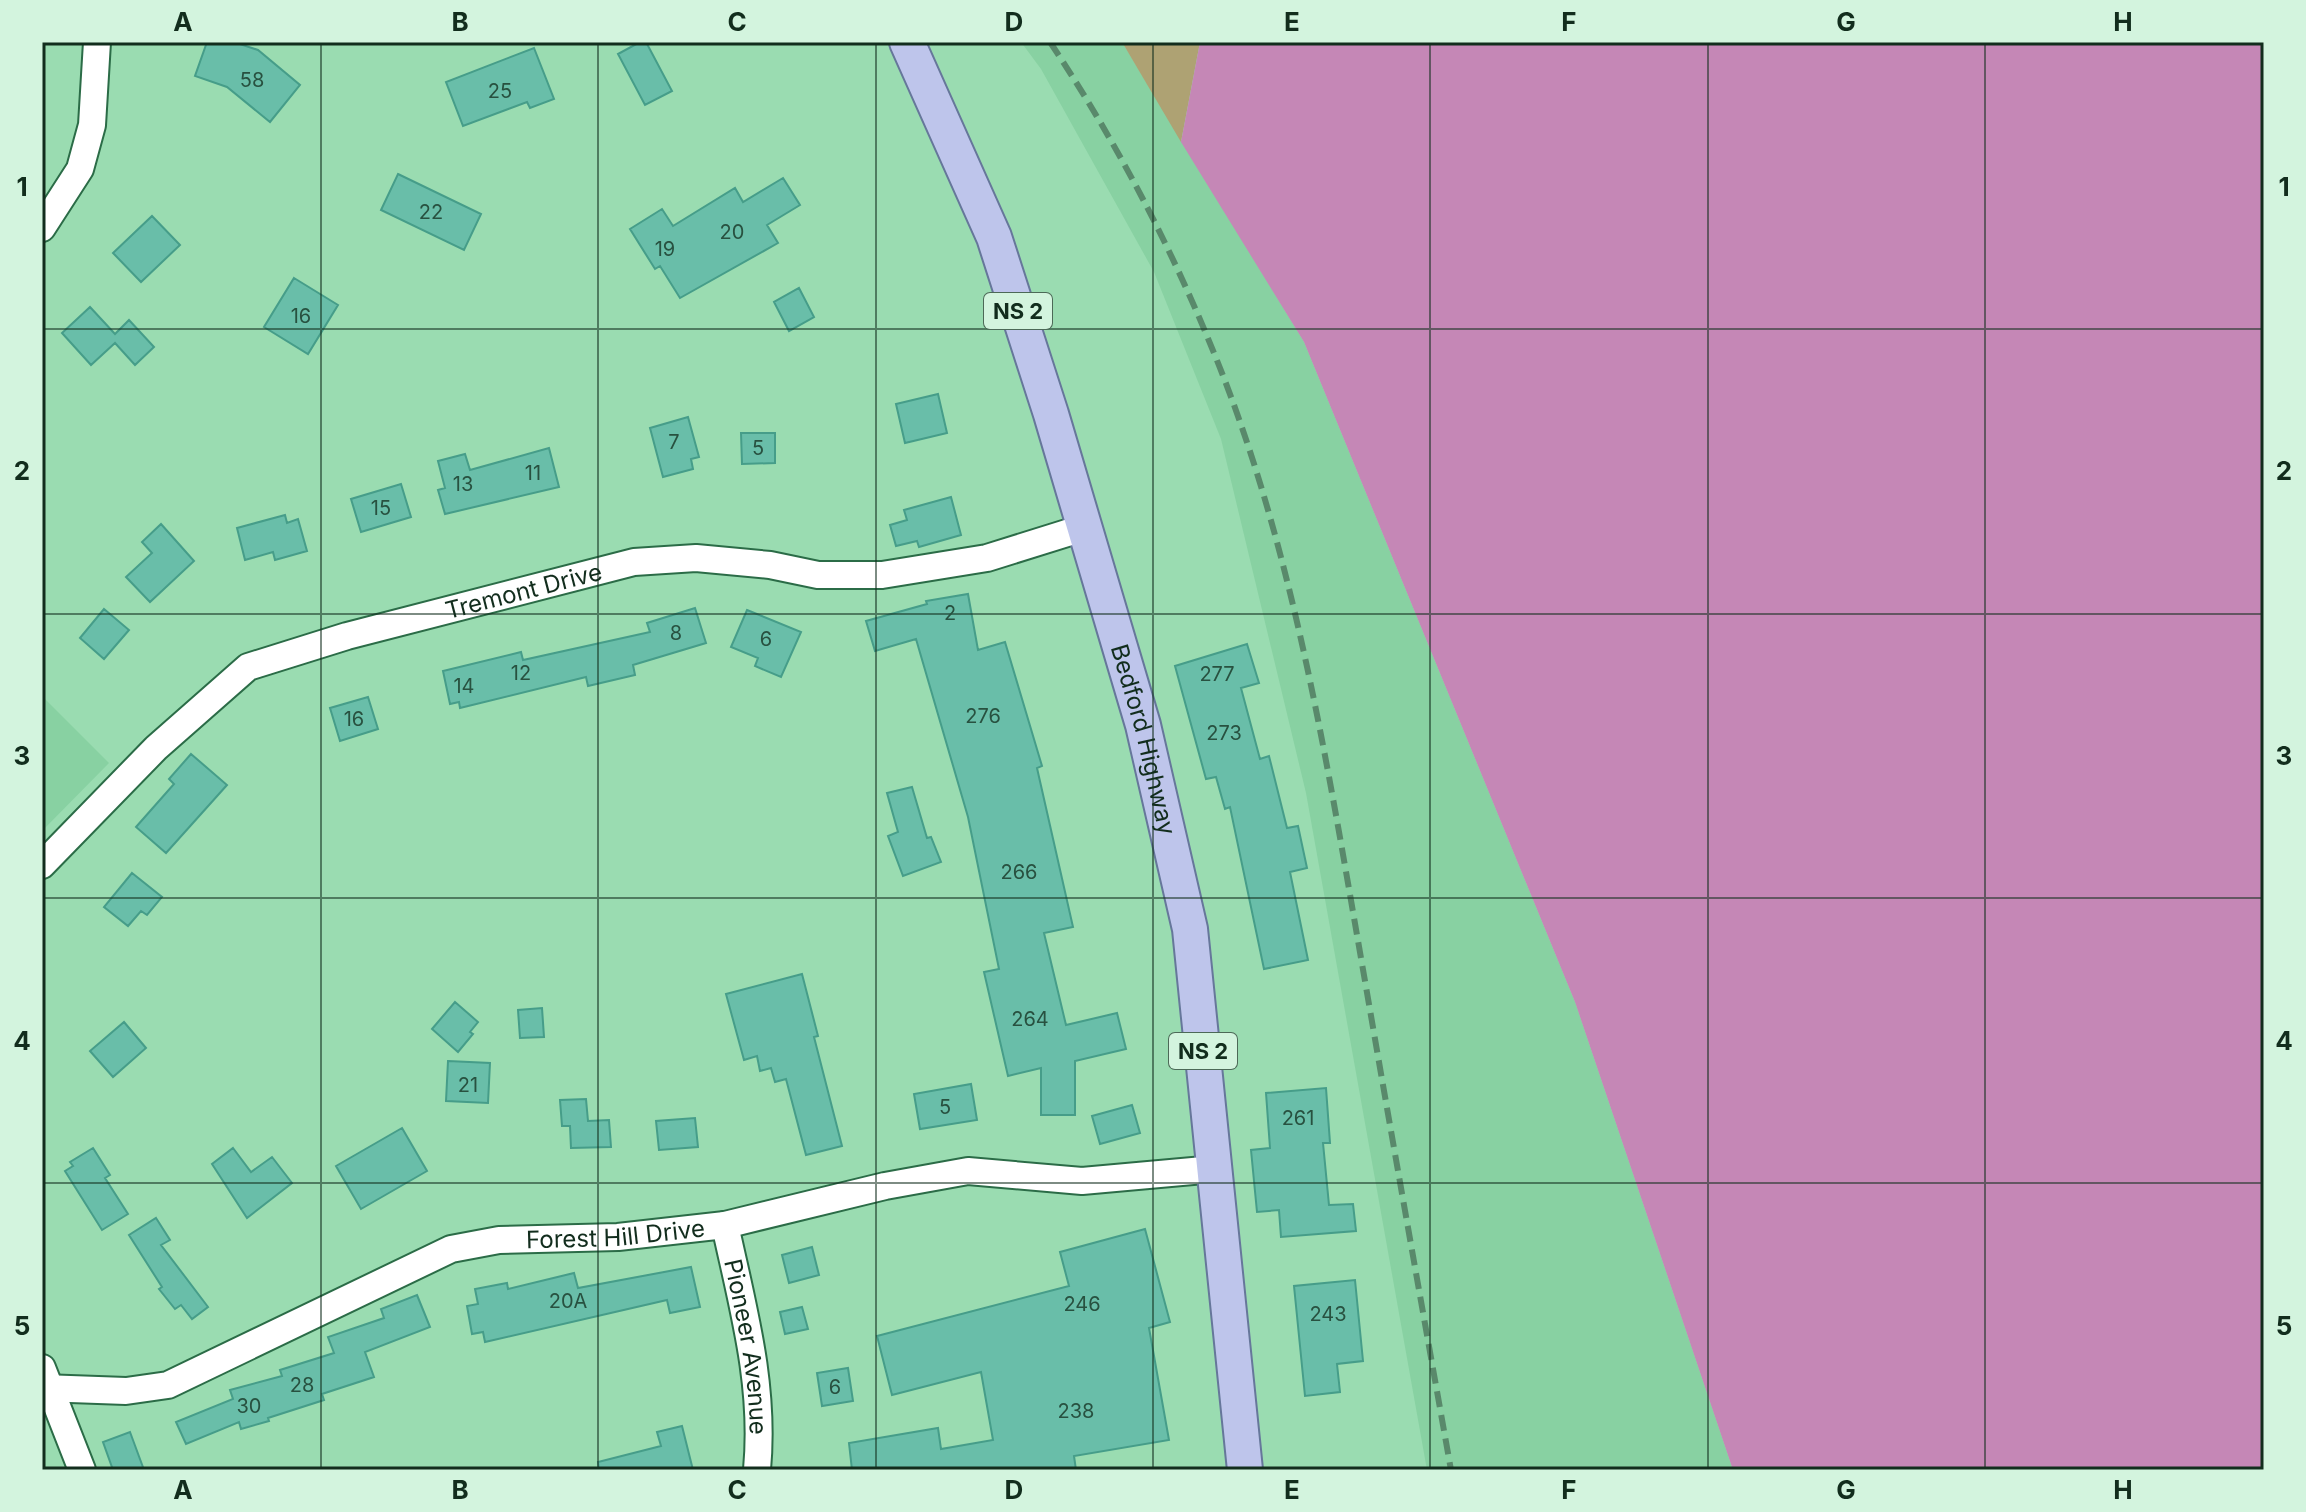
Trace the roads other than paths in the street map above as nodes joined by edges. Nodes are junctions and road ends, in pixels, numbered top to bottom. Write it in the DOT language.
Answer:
graph roads {
  1 [pos="97,42"];
  2 [pos="907,42"];
  3 [pos="42,227"];
  4 [pos="1083,528"];
  5 [pos="42,865"];
  6 [pos="1215,1169"];
  7 [pos="725,1225"];
  8 [pos="44,1381"];
  9 [pos="82,1470"];
  10 [pos="757,1470"];
  11 [pos="1245,1470"];
  1 -- 3 [label="street"];
  2 -- 4 [label="main road, Bedford Highway / NS 2"];
  4 -- 5 [label="street, Tremont Drive"];
  4 -- 6 [label="main road, Bedford Highway / NS 2"];
  6 -- 7 [label="street, Forest Hill Drive"];
  6 -- 11 [label="main road, Bedford Highway / NS 2"];
  7 -- 8 [label="street, Forest Hill Drive"];
  7 -- 10 [label="street, Pioneer Avenue"];
  8 -- 9 [label="street"];
}
